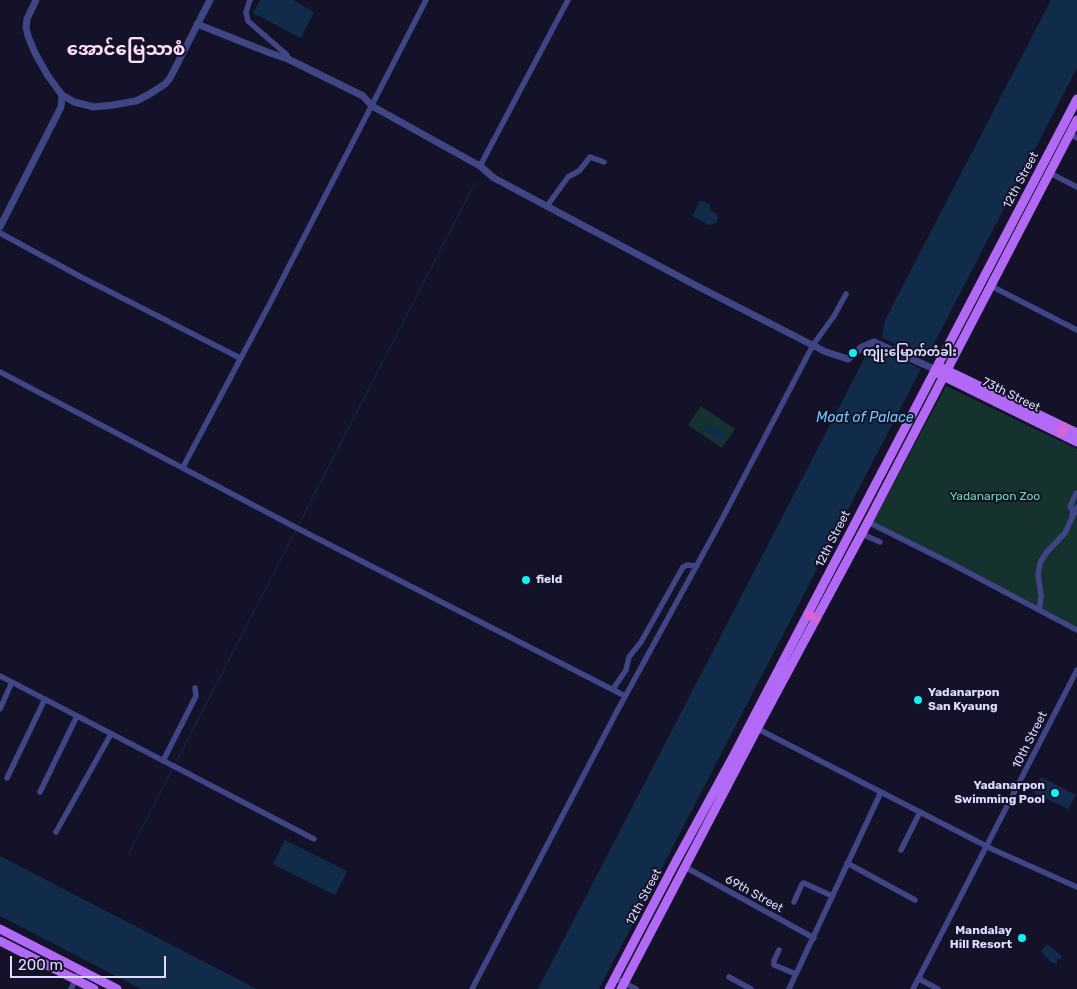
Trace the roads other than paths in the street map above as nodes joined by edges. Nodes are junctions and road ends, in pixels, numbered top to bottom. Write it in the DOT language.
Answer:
graph roads {
  1 [pos="36,0"];
  2 [pos="210,0"];
  3 [pos="250,0"];
  4 [pos="426,0"];
  5 [pos="568,0"];
  6 [pos="198,24"];
  7 [pos="288,59"];
  8 [pos="62,95"];
  9 [pos="1077,99"];
  10 [pos="74,102"];
  11 [pos="372,106"];
  12 [pos="61,107"];
  13 [pos="1077,120"];
  14 [pos="1073,136"];
  15 [pos="604,162"];
  16 [pos="480,166"];
  17 [pos="1041,168"];
  18 [pos="1050,173"];
  19 [pos="1077,187"];
  20 [pos="547,206"];
  21 [pos="0,227"];
  22 [pos="0,233"];
  23 [pos="991,286"];
  24 [pos="846,294"];
  25 [pos="1077,330"];
  26 [pos="813,345"];
  27 [pos="240,358"];
  28 [pos="932,368"];
  29 [pos="0,372"];
  30 [pos="945,373"];
  31 [pos="1062,430"];
  32 [pos="1077,433"];
  33 [pos="1077,442"];
  34 [pos="183,467"];
  35 [pos="1077,493"];
  36 [pos="1077,507"];
  37 [pos="1072,519"];
  38 [pos="868,522"];
  39 [pos="862,534"];
  40 [pos="880,542"];
  41 [pos="696,566"];
  42 [pos="1038,609"];
  43 [pos="658,610"];
  44 [pos="670,616"];
  45 [pos="812,616"];
  46 [pos="1077,630"];
  47 [pos="1077,670"];
  48 [pos="0,676"];
  49 [pos="12,682"];
  50 [pos="195,688"];
  51 [pos="612,689"];
  52 [pos="625,696"];
  53 [pos="45,699"];
  54 [pos="0,708"];
  55 [pos="77,716"];
  56 [pos="753,727"];
  57 [pos="111,734"];
  58 [pos="163,761"];
  59 [pos="7,778"];
  60 [pos="40,792"];
  61 [pos="881,792"];
  62 [pos="920,812"];
  63 [pos="56,832"];
  64 [pos="314,839"];
  65 [pos="988,846"];
  66 [pos="901,850"];
  67 [pos="847,863"];
  68 [pos="685,867"];
  69 [pos="1077,887"];
  70 [pos="832,896"];
  71 [pos="915,900"];
  72 [pos="794,902"];
  73 [pos="0,929"];
  74 [pos="814,938"];
  75 [pos="0,941"];
  76 [pos="779,950"];
  77 [pos="80,970"];
  78 [pos="796,974"];
  79 [pos="729,977"];
  80 [pos="615,978"];
  81 [pos="918,979"];
  82 [pos="75,980"];
  83 [pos="623,986"];
  84 [pos="71,989"];
  85 [pos="94,989"];
  86 [pos="117,989"];
  87 [pos="472,989"];
  88 [pos="610,989"];
  89 [pos="636,989"];
  90 [pos="751,989"];
  91 [pos="789,989"];
  92 [pos="914,989"];
  93 [pos="938,989"];
  1 -- 8 [label="street"];
  2 -- 6 [label="street"];
  3 -- 7 [label="street"];
  4 -- 11 [label="street"];
  5 -- 16 [label="street"];
  6 -- 7 [label="street"];
  6 -- 10 [label="street"];
  7 -- 11 [label="street"];
  8 -- 10 [label="street"];
  8 -- 12 [label="street"];
  9 -- 17 [label="main road, 12th Street"];
  10 -- 12 [label="street"];
  11 -- 16 [label="street"];
  11 -- 27 [label="street"];
  12 -- 21 [label="street"];
  13 -- 14 [label="main road, 12th Street"];
  14 -- 18 [label="main road, 12th Street"];
  15 -- 20 [label="street"];
  16 -- 20 [label="street"];
  17 -- 18 [label="street"];
  17 -- 28 [label="main road, 12th Street"];
  18 -- 19 [label="street"];
  18 -- 23 [label="main road, 12th Street"];
  20 -- 26 [label="street"];
  22 -- 27 [label="street"];
  23 -- 25 [label="street"];
  23 -- 30 [label="main road, 12th Street"];
  24 -- 26 [label="street"];
  26 -- 28 [label="street"];
  26 -- 41 [label="street"];
  27 -- 34 [label="street"];
  28 -- 30 [label="main road, 73th Street"];
  28 -- 45 [label="main road, 12th Street"];
  29 -- 34 [label="street"];
  30 -- 31 [label="main road, 73th Street"];
  30 -- 38 [label="main road, 12th Street"];
  31 -- 32 [label="main road, 73th Street"];
  31 -- 33 [label="main road, 73th Street"];
  34 -- 51 [label="street"];
  35 -- 37 [label="street"];
  36 -- 37 [label="street"];
  37 -- 42 [label="street"];
  38 -- 39 [label="main road, 12th Street"];
  38 -- 42 [label="street"];
  39 -- 40 [label="street"];
  39 -- 45 [label="main road, 12th Street"];
  41 -- 43 [label="street"];
  41 -- 44 [label="street"];
  42 -- 46 [label="street"];
  43 -- 44 [label="street"];
  43 -- 51 [label="street"];
  44 -- 52 [label="street"];
  45 -- 56 [label="main road, 12th Street"];
  47 -- 65 [label="street, 10th Street"];
  48 -- 49 [label="street"];
  49 -- 53 [label="street"];
  49 -- 54 [label="street"];
  50 -- 58 [label="street"];
  51 -- 52 [label="street"];
  52 -- 87 [label="street"];
  53 -- 55 [label="street"];
  53 -- 59 [label="street"];
  55 -- 57 [label="street"];
  55 -- 60 [label="street"];
  56 -- 61 [label="street"];
  56 -- 68 [label="main road, 12th Street"];
  56 -- 80 [label="main road, 12th Street"];
  57 -- 58 [label="street"];
  57 -- 63 [label="street"];
  58 -- 64 [label="street"];
  61 -- 62 [label="street"];
  61 -- 67 [label="street"];
  62 -- 65 [label="street"];
  62 -- 66 [label="street"];
  65 -- 69 [label="street"];
  65 -- 81 [label="street, 10th Street"];
  67 -- 70 [label="street"];
  67 -- 71 [label="street"];
  68 -- 74 [label="street, 69th Street"];
  68 -- 83 [label="main road, 12th Street"];
  70 -- 72 [label="street"];
  70 -- 74 [label="street"];
  73 -- 77 [label="main road"];
  74 -- 78 [label="street"];
  75 -- 82 [label="main road"];
  76 -- 78 [label="street"];
  77 -- 82 [label="street"];
  77 -- 86 [label="main road"];
  78 -- 91 [label="street"];
  79 -- 90 [label="street"];
  80 -- 83 [label="street"];
  80 -- 88 [label="main road, 12th Street"];
  81 -- 92 [label="street, 10th Street"];
  81 -- 93 [label="street"];
  82 -- 84 [label="street"];
  82 -- 85 [label="main road"];
  83 -- 89 [label="street"];
}
